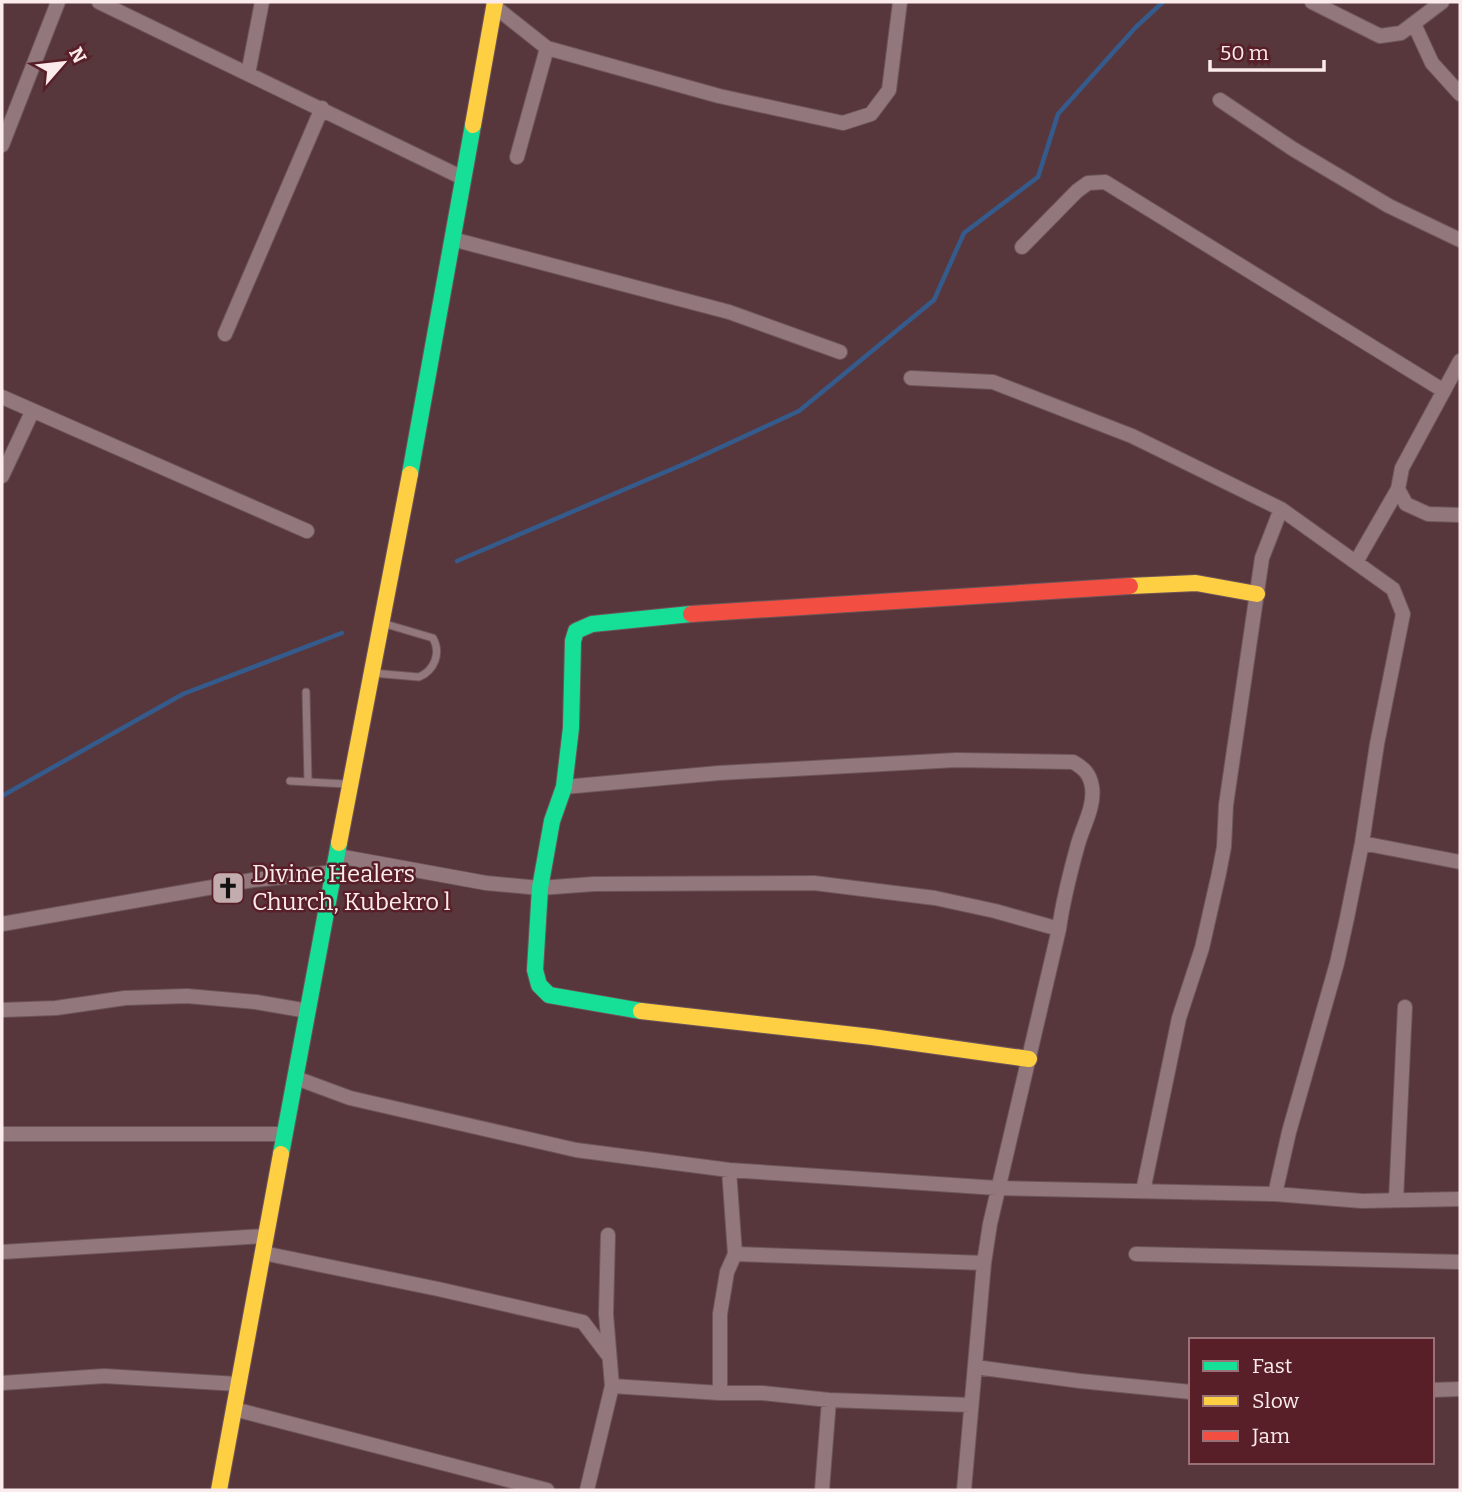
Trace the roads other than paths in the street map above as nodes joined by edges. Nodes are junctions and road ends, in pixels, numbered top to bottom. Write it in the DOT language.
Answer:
graph roads {
  1 [pos="58,2"];
  2 [pos="99,2"];
  3 [pos="262,2"];
  4 [pos="900,2"];
  5 [pos="1312,2"];
  6 [pos="1441,2"];
  7 [pos="494,4"];
  8 [pos="1414,24"];
  9 [pos="547,48"];
  10 [pos="248,74"];
  11 [pos="1460,94"];
  12 [pos="1220,100"];
  13 [pos="322,108"];
  14 [pos="2,145"];
  15 [pos="517,157"];
  16 [pos="463,177"];
  17 [pos="452,239"];
  18 [pos="1460,240"];
  19 [pos="1022,247"];
  20 [pos="225,334"];
  21 [pos="840,352"];
  22 [pos="1460,361"];
  23 [pos="911,378"];
  24 [pos="1444,391"];
  25 [pos="2,397"];
  26 [pos="32,412"];
  27 [pos="2,475"];
  28 [pos="1398,489"];
  29 [pos="1281,509"];
  30 [pos="1460,515"];
  31 [pos="307,531"];
  32 [pos="1356,562"];
  33 [pos="1257,593"];
  34 [pos="382,623"];
  35 [pos="371,673"];
  36 [pos="306,692"];
  37 [pos="290,781"];
  38 [pos="308,782"];
  39 [pos="351,785"];
  40 [pos="564,787"];
  41 [pos="1362,844"];
  42 [pos="1460,862"];
  43 [pos="336,864"];
  44 [pos="540,888"];
  45 [pos="2,924"];
  46 [pos="1059,929"];
  47 [pos="1405,1007"];
  48 [pos="2,1010"];
  49 [pos="308,1011"];
  50 [pos="1029,1059"];
  51 [pos="296,1078"];
  52 [pos="2,1133"];
  53 [pos="285,1134"];
  54 [pos="729,1170"];
  55 [pos="997,1188"];
  56 [pos="1143,1191"];
  57 [pos="1275,1194"];
  58 [pos="1460,1199"];
  59 [pos="1396,1200"];
  60 [pos="608,1235"];
  61 [pos="266,1236"];
  62 [pos="2,1252"];
  63 [pos="263,1253"];
  64 [pos="735,1254"];
  65 [pos="1136,1254"];
  66 [pos="1460,1262"];
  67 [pos="984,1263"];
  68 [pos="606,1314"];
  69 [pos="583,1322"];
  70 [pos="608,1355"];
  71 [pos="975,1367"];
  72 [pos="2,1383"];
  73 [pos="238,1384"];
  74 [pos="612,1386"];
  75 [pos="1460,1389"];
  76 [pos="1434,1390"];
  77 [pos="1189,1392"];
  78 [pos="720,1393"];
  79 [pos="829,1400"];
  80 [pos="971,1405"];
  81 [pos="234,1409"];
  82 [pos="219,1490"];
  83 [pos="547,1490"];
  84 [pos="587,1490"];
  85 [pos="822,1490"];
  86 [pos="964,1490"];
  1 -- 14 [label="street"];
  2 -- 10 [label="street"];
  3 -- 10 [label="street"];
  4 -- 9 [label="street"];
  5 -- 8 [label="street"];
  6 -- 8 [label="street"];
  7 -- 9 [label="street"];
  7 -- 16 [label="street"];
  8 -- 11 [label="street"];
  9 -- 15 [label="street"];
  10 -- 13 [label="street"];
  12 -- 18 [label="street"];
  13 -- 16 [label="street"];
  13 -- 20 [label="street"];
  16 -- 17 [label="street"];
  17 -- 21 [label="street"];
  17 -- 34 [label="street"];
  19 -- 24 [label="street"];
  22 -- 24 [label="street"];
  23 -- 29 [label="street"];
  24 -- 28 [label="street"];
  25 -- 26 [label="street"];
  26 -- 27 [label="street"];
  26 -- 31 [label="street"];
  28 -- 30 [label="street"];
  28 -- 32 [label="street"];
  29 -- 32 [label="street"];
  29 -- 33 [label="street"];
  32 -- 41 [label="street"];
  33 -- 40 [label="street"];
  33 -- 56 [label="street"];
  34 -- 35 [label="street"];
  34 -- 35 [label="lane"];
  35 -- 39 [label="street"];
  36 -- 38 [label="lane"];
  37 -- 38 [label="lane"];
  38 -- 39 [label="lane"];
  39 -- 43 [label="street"];
  40 -- 44 [label="street"];
  40 -- 46 [label="street"];
  41 -- 42 [label="street"];
  41 -- 57 [label="street"];
  43 -- 44 [label="street"];
  43 -- 45 [label="street"];
  43 -- 49 [label="street"];
  44 -- 46 [label="street"];
  44 -- 50 [label="street"];
  46 -- 50 [label="street"];
  47 -- 59 [label="street"];
  48 -- 49 [label="street"];
  49 -- 51 [label="street"];
  50 -- 55 [label="street"];
  51 -- 53 [label="street"];
  51 -- 54 [label="street"];
  52 -- 53 [label="street"];
  53 -- 61 [label="street"];
  54 -- 55 [label="street"];
  54 -- 64 [label="street"];
  55 -- 56 [label="street"];
  55 -- 67 [label="street"];
  56 -- 57 [label="street"];
  57 -- 59 [label="street"];
  58 -- 59 [label="street"];
  60 -- 68 [label="street"];
  61 -- 62 [label="street"];
  61 -- 63 [label="street"];
  63 -- 69 [label="street"];
  63 -- 73 [label="street"];
  64 -- 67 [label="street"];
  64 -- 78 [label="street"];
  65 -- 66 [label="street"];
  67 -- 71 [label="street"];
  68 -- 69 [label="street"];
  68 -- 70 [label="street"];
  69 -- 70 [label="street"];
  70 -- 74 [label="street"];
  71 -- 77 [label="street"];
  71 -- 80 [label="street"];
  72 -- 73 [label="street"];
  73 -- 81 [label="street"];
  74 -- 78 [label="street"];
  74 -- 84 [label="street"];
  75 -- 76 [label="street"];
  78 -- 79 [label="street"];
  79 -- 80 [label="street"];
  79 -- 85 [label="street"];
  80 -- 86 [label="street"];
  81 -- 82 [label="street"];
  81 -- 83 [label="street"];
}
